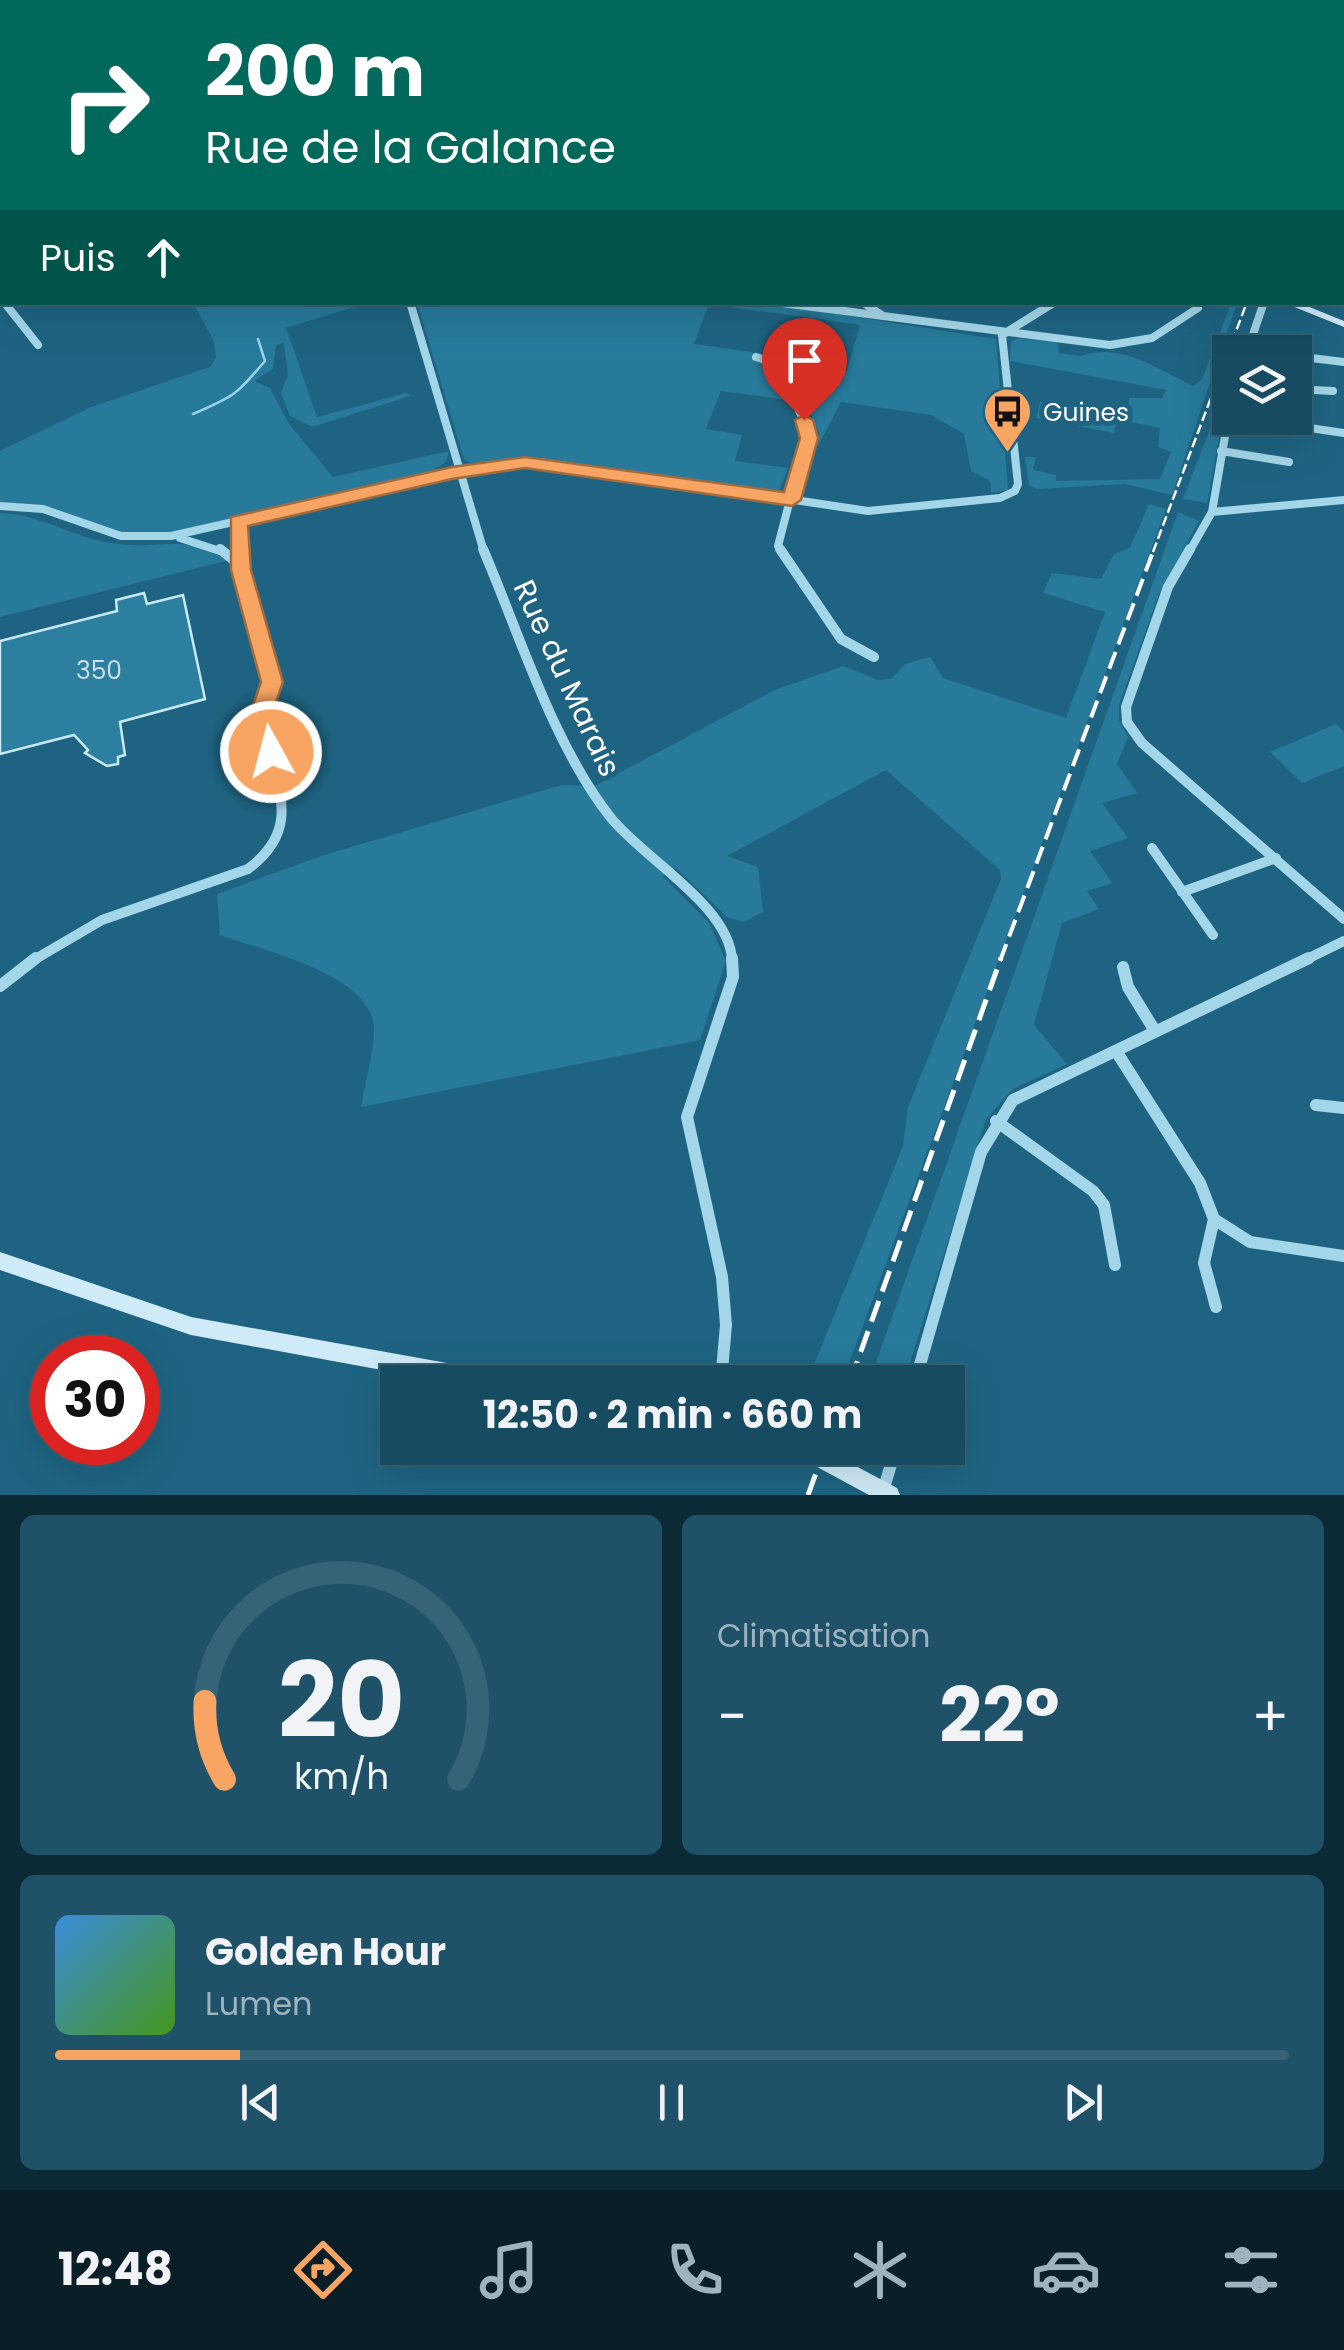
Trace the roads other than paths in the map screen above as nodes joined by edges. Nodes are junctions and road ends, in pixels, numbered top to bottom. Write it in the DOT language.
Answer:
graph roads {
  1 [pos="5,305"];
  2 [pos="411,305"];
  3 [pos="795,305"];
  4 [pos="867,305"];
  5 [pos="1050,305"];
  6 [pos="1263,305"];
  7 [pos="1297,305"];
  8 [pos="1309,305"];
  9 [pos="1198,308"];
  10 [pos="888,318"];
  11 [pos="1344,321"];
  12 [pos="1002,334"];
  13 [pos="1253,335"];
  14 [pos="38,344"];
  15 [pos="756,357"];
  16 [pos="1312,358"];
  17 [pos="1344,362"];
  18 [pos="1312,390"];
  19 [pos="1333,391"];
  20 [pos="1312,428"];
  21 [pos="1344,432"];
  22 [pos="1224,435"];
  23 [pos="1221,451"];
  24 [pos="1289,462"];
  25 [pos="461,472"];
  26 [pos="792,500"];
  27 [pos="1344,500"];
  28 [pos="0,506"];
  29 [pos="1212,512"];
  30 [pos="238,522"];
  31 [pos="171,536"];
  32 [pos="240,566"];
  33 [pos="874,656"];
  34 [pos="1152,848"];
  35 [pos="1276,858"];
  36 [pos="1182,892"];
  37 [pos="1344,919"];
  38 [pos="1212,934"];
  39 [pos="1344,941"];
  40 [pos="1122,968"];
  41 [pos="0,986"];
  42 [pos="1155,1031"];
  43 [pos="1116,1051"];
  44 [pos="1316,1105"];
  45 [pos="1344,1108"];
  46 [pos="996,1121"];
  47 [pos="1214,1219"];
  48 [pos="1344,1256"];
  49 [pos="0,1261"];
  50 [pos="1115,1265"];
  51 [pos="1216,1306"];
  52 [pos="404,1365"];
  53 [pos="723,1365"];
  54 [pos="920,1365"];
  55 [pos="836,1465"];
  56 [pos="892,1465"];
  57 [pos="886,1493"];
  1 -- 14 [label="street"];
  2 -- 25 [label="street, Rue du Marais"];
  3 -- 10 [label="street"];
  4 -- 10 [label="street"];
  5 -- 12 [label="street"];
  6 -- 13 [label="street"];
  7 -- 11 [label="street"];
  8 -- 11 [label="street"];
  9 -- 12 [label="street"];
  10 -- 12 [label="street"];
  12 -- 26 [label="street"];
  15 -- 26 [label="street"];
  16 -- 17 [label="street"];
  18 -- 19 [label="street"];
  20 -- 21 [label="street"];
  22 -- 23 [label="street"];
  23 -- 24 [label="street"];
  23 -- 29 [label="street"];
  25 -- 26 [label="street"];
  25 -- 30 [label="street"];
  25 -- 53 [label="street, Rue du Marais"];
  26 -- 33 [label="street"];
  27 -- 29 [label="street"];
  28 -- 31 [label="street"];
  29 -- 35 [label="street"];
  30 -- 31 [label="street"];
  30 -- 32 [label="street"];
  31 -- 32 [label="street"];
  32 -- 41 [label="street"];
  34 -- 36 [label="street"];
  35 -- 36 [label="street"];
  35 -- 37 [label="street"];
  36 -- 38 [label="street"];
  39 -- 42 [label="street"];
  40 -- 42 [label="street"];
  42 -- 43 [label="street"];
  43 -- 46 [label="street"];
  43 -- 47 [label="street"];
  44 -- 45 [label="street"];
  46 -- 50 [label="street"];
  46 -- 54 [label="street"];
  47 -- 48 [label="street"];
  47 -- 51 [label="street"];
  49 -- 52 [label="street"];
  55 -- 57 [label="street"];
  56 -- 57 [label="street"];
}
